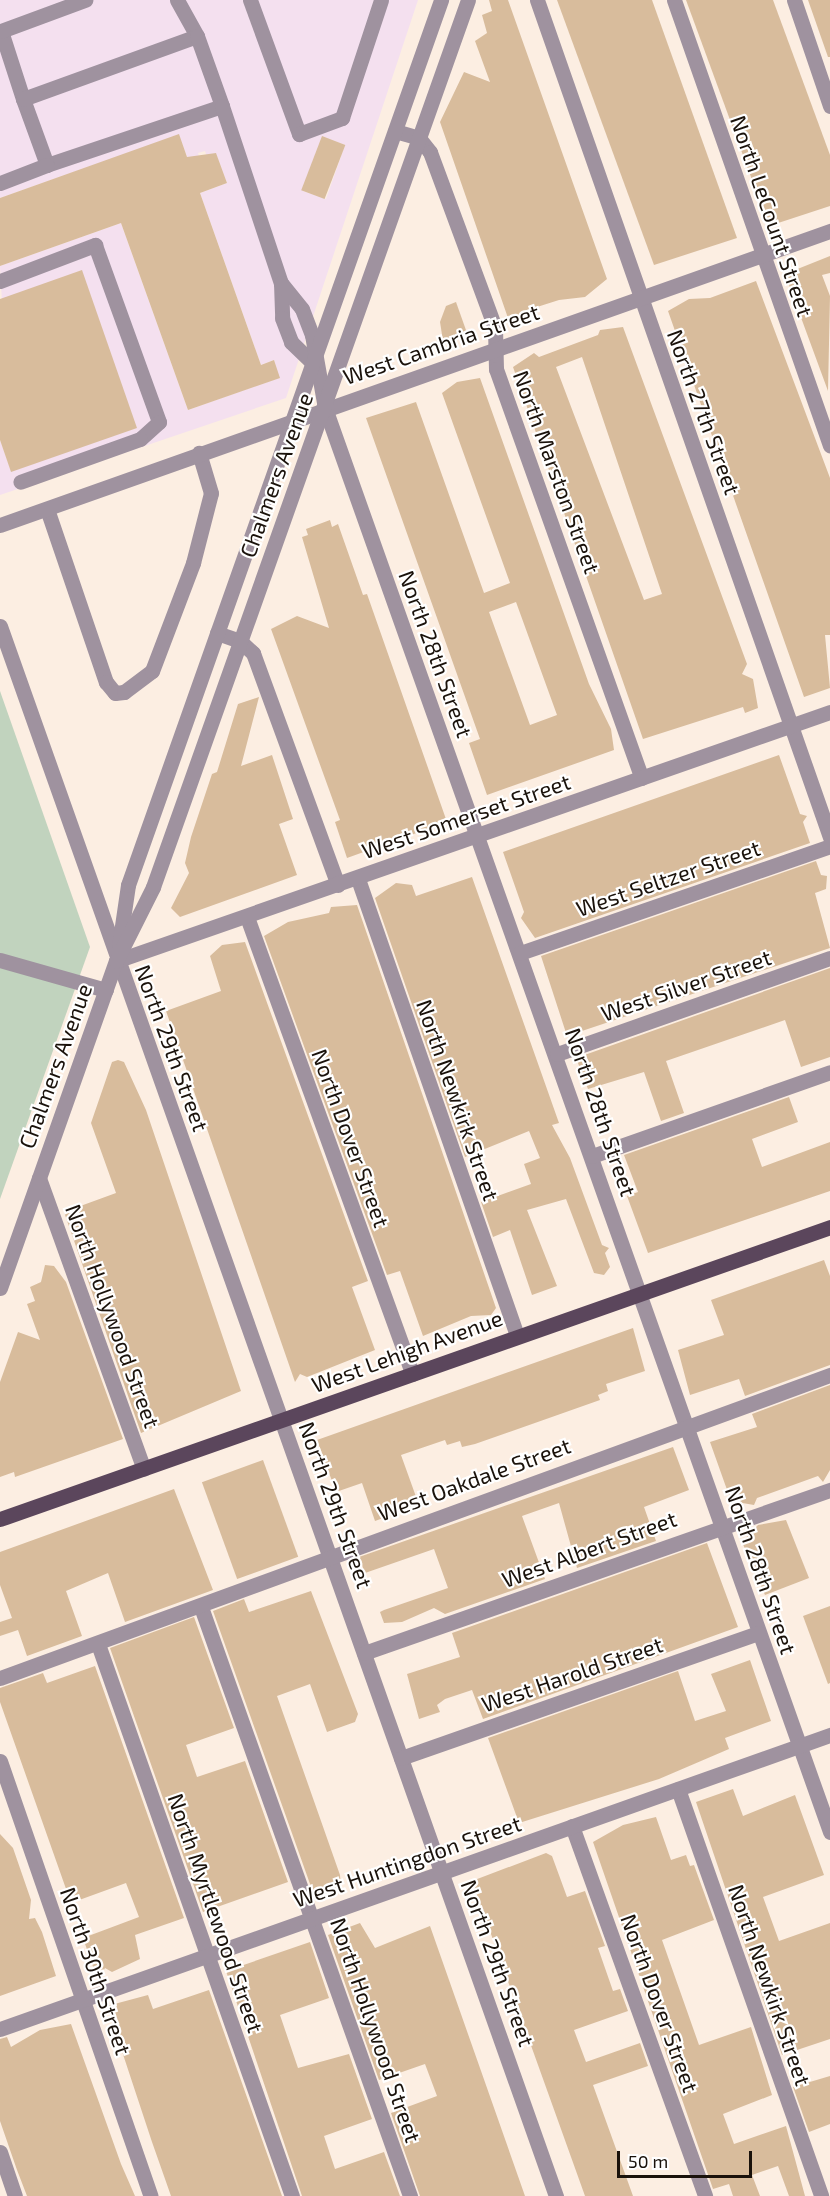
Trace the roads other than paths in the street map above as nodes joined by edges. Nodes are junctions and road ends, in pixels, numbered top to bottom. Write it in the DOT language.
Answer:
graph roads {
  1 [pos="85,0"];
  2 [pos="177,0"];
  3 [pos="250,0"];
  4 [pos="381,0"];
  5 [pos="441,0"];
  6 [pos="468,0"];
  7 [pos="537,0"];
  8 [pos="674,0"];
  9 [pos="794,0"];
  10 [pos="197,36"];
  11 [pos="23,99"];
  12 [pos="222,106"];
  13 [pos="830,106"];
  14 [pos="395,131"];
  15 [pos="418,138"];
  16 [pos="47,165"];
  17 [pos="0,183"];
  18 [pos="830,231"];
  19 [pos="762,255"];
  20 [pos="0,281"];
  21 [pos="281,283"];
  22 [pos="640,299"];
  23 [pos="497,349"];
  24 [pos="313,363"];
  25 [pos="325,408"];
  26 [pos="292,419"];
  27 [pos="830,446"];
  28 [pos="199,453"];
  29 [pos="20,482"];
  30 [pos="47,509"];
  31 [pos="0,525"];
  32 [pos="0,626"];
  33 [pos="217,633"];
  34 [pos="240,641"];
  35 [pos="830,712"];
  36 [pos="791,726"];
  37 [pos="642,778"];
  38 [pos="477,836"];
  39 [pos="830,837"];
  40 [pos="830,846"];
  41 [pos="358,879"];
  42 [pos="338,885"];
  43 [pos="247,917"];
  44 [pos="520,954"];
  45 [pos="830,958"];
  46 [pos="0,960"];
  47 [pos="116,961"];
  48 [pos="106,990"];
  49 [pos="557,1054"];
  50 [pos="830,1072"];
  51 [pos="592,1156"];
  52 [pos="39,1178"];
  53 [pos="830,1227"];
  54 [pos="0,1288"];
  55 [pos="641,1292"];
  56 [pos="517,1336"];
  57 [pos="412,1374"];
  58 [pos="830,1375"];
  59 [pos="282,1420"];
  60 [pos="685,1425"];
  61 [pos="144,1469"];
  62 [pos="830,1490"];
  63 [pos="0,1519"];
  64 [pos="722,1526"];
  65 [pos="330,1556"];
  66 [pos="201,1607"];
  67 [pos="758,1632"];
  68 [pos="98,1644"];
  69 [pos="364,1653"];
  70 [pos="0,1678"];
  71 [pos="830,1735"];
  72 [pos="800,1746"];
  73 [pos="401,1758"];
  74 [pos="0,1761"];
  75 [pos="678,1789"];
  76 [pos="572,1826"];
  77 [pos="830,1832"];
  78 [pos="442,1872"];
  79 [pos="313,1918"];
  80 [pos="207,1956"];
  81 [pos="82,2000"];
  82 [pos="0,2029"];
  83 [pos="0,2152"];
  84 [pos="15,2196"];
  85 [pos="151,2196"];
  86 [pos="292,2196"];
  87 [pos="410,2196"];
  88 [pos="556,2196"];
  89 [pos="705,2196"];
  90 [pos="821,2196"];
  1 -- 11 [label="street"];
  2 -- 10 [label="street"];
  3 -- 4 [label="street"];
  5 -- 14 [label="street, Chalmers Avenue"];
  6 -- 15 [label="street, Chalmers Avenue"];
  7 -- 22 [label="street, North 27th Street"];
  8 -- 19 [label="street, North LeCount Street"];
  9 -- 13 [label="street"];
  10 -- 11 [label="street"];
  10 -- 12 [label="street"];
  11 -- 16 [label="street"];
  12 -- 16 [label="street"];
  12 -- 21 [label="street"];
  14 -- 15 [label="street"];
  14 -- 24 [label="street, Chalmers Avenue"];
  15 -- 23 [label="street, North Marston Street"];
  15 -- 25 [label="street, Chalmers Avenue"];
  16 -- 17 [label="street"];
  18 -- 19 [label="street, West Cambria Street"];
  19 -- 22 [label="street, West Cambria Street"];
  19 -- 27 [label="street, North LeCount Street"];
  20 -- 29 [label="street"];
  21 -- 24 [label="street, North 28th Street"];
  21 -- 24 [label="street"];
  22 -- 23 [label="street, West Cambria Street"];
  22 -- 36 [label="street, North 27th Street"];
  23 -- 25 [label="street, West Cambria Street"];
  23 -- 37 [label="street, North Marston Street"];
  24 -- 25 [label="street, North 28th Street"];
  24 -- 26 [label="street, Chalmers Avenue"];
  25 -- 26 [label="street, West Cambria Street"];
  25 -- 34 [label="street, Chalmers Avenue"];
  25 -- 38 [label="street, North 28th Street"];
  26 -- 28 [label="street, West Cambria Street"];
  26 -- 33 [label="street, Chalmers Avenue"];
  28 -- 30 [label="street, West Cambria Street"];
  28 -- 30 [label="street"];
  30 -- 31 [label="street, West Cambria Street"];
  32 -- 47 [label="street, North 29th Street"];
  33 -- 34 [label="street"];
  33 -- 47 [label="street, Chalmers Avenue"];
  34 -- 42 [label="street"];
  34 -- 47 [label="street, Chalmers Avenue"];
  35 -- 36 [label="street, West Somerset Street"];
  36 -- 37 [label="street, West Somerset Street"];
  36 -- 39 [label="street, North 27th Street"];
  37 -- 38 [label="street, West Somerset Street"];
  38 -- 41 [label="street, West Somerset Street"];
  38 -- 44 [label="street, North 28th Street"];
  40 -- 44 [label="street, West Seltzer Street"];
  41 -- 42 [label="street, West Somerset Street"];
  41 -- 56 [label="street, North Newkirk Street"];
  42 -- 43 [label="street, West Somerset Street"];
  43 -- 47 [label="street, West Somerset Street"];
  43 -- 57 [label="street, North Dover Street"];
  44 -- 49 [label="street, North 28th Street"];
  45 -- 49 [label="street, West Silver Street"];
  46 -- 48 [label="street"];
  47 -- 48 [label="street, Chalmers Avenue"];
  47 -- 59 [label="street, North 29th Street"];
  48 -- 52 [label="street, Chalmers Avenue"];
  49 -- 51 [label="street, North 28th Street"];
  50 -- 51 [label="street"];
  51 -- 55 [label="street, North 28th Street"];
  52 -- 54 [label="street, Chalmers Avenue"];
  52 -- 61 [label="street, North Hollywood Street"];
  53 -- 55 [label="main road, West Lehigh Avenue"];
  55 -- 56 [label="main road, West Lehigh Avenue"];
  55 -- 60 [label="street, North 28th Street"];
  56 -- 57 [label="main road, West Lehigh Avenue"];
  57 -- 59 [label="main road, West Lehigh Avenue"];
  58 -- 60 [label="street, West Oakdale Street"];
  59 -- 61 [label="main road, West Lehigh Avenue"];
  59 -- 65 [label="street, North 29th Street"];
  60 -- 64 [label="street, North 28th Street"];
  60 -- 65 [label="street, West Oakdale Street"];
  61 -- 63 [label="main road, West Lehigh Avenue"];
  62 -- 64 [label="street, West Albert Street"];
  64 -- 67 [label="street, North 28th Street"];
  64 -- 69 [label="street, West Albert Street"];
  65 -- 66 [label="street, West Oakdale Street"];
  65 -- 69 [label="street, North 29th Street"];
  66 -- 68 [label="street, West Oakdale Street"];
  66 -- 79 [label="street, North Hollywood Street"];
  67 -- 72 [label="street, North 28th Street"];
  67 -- 73 [label="street, West Harold Street"];
  68 -- 70 [label="street, West Oakdale Street"];
  68 -- 80 [label="street, North Myrtlewood Street"];
  69 -- 73 [label="street, North 29th Street"];
  71 -- 72 [label="street, West Huntingdon Street"];
  72 -- 75 [label="street, West Huntingdon Street"];
  72 -- 77 [label="street, North 28th Street"];
  73 -- 78 [label="street, North 29th Street"];
  74 -- 81 [label="street, North 30th Street"];
  75 -- 76 [label="street, West Huntingdon Street"];
  75 -- 90 [label="street, North Newkirk Street"];
  76 -- 78 [label="street, West Huntingdon Street"];
  76 -- 89 [label="street, North Dover Street"];
  78 -- 79 [label="street, West Huntingdon Street"];
  78 -- 88 [label="street, North 29th Street"];
  79 -- 80 [label="street, West Huntingdon Street"];
  79 -- 87 [label="street, North Hollywood Street"];
  80 -- 81 [label="street, West Huntingdon Street"];
  80 -- 86 [label="street, North Myrtlewood Street"];
  81 -- 82 [label="street, West Huntingdon Street"];
  81 -- 85 [label="street, North 30th Street"];
  83 -- 84 [label="street"];
}
